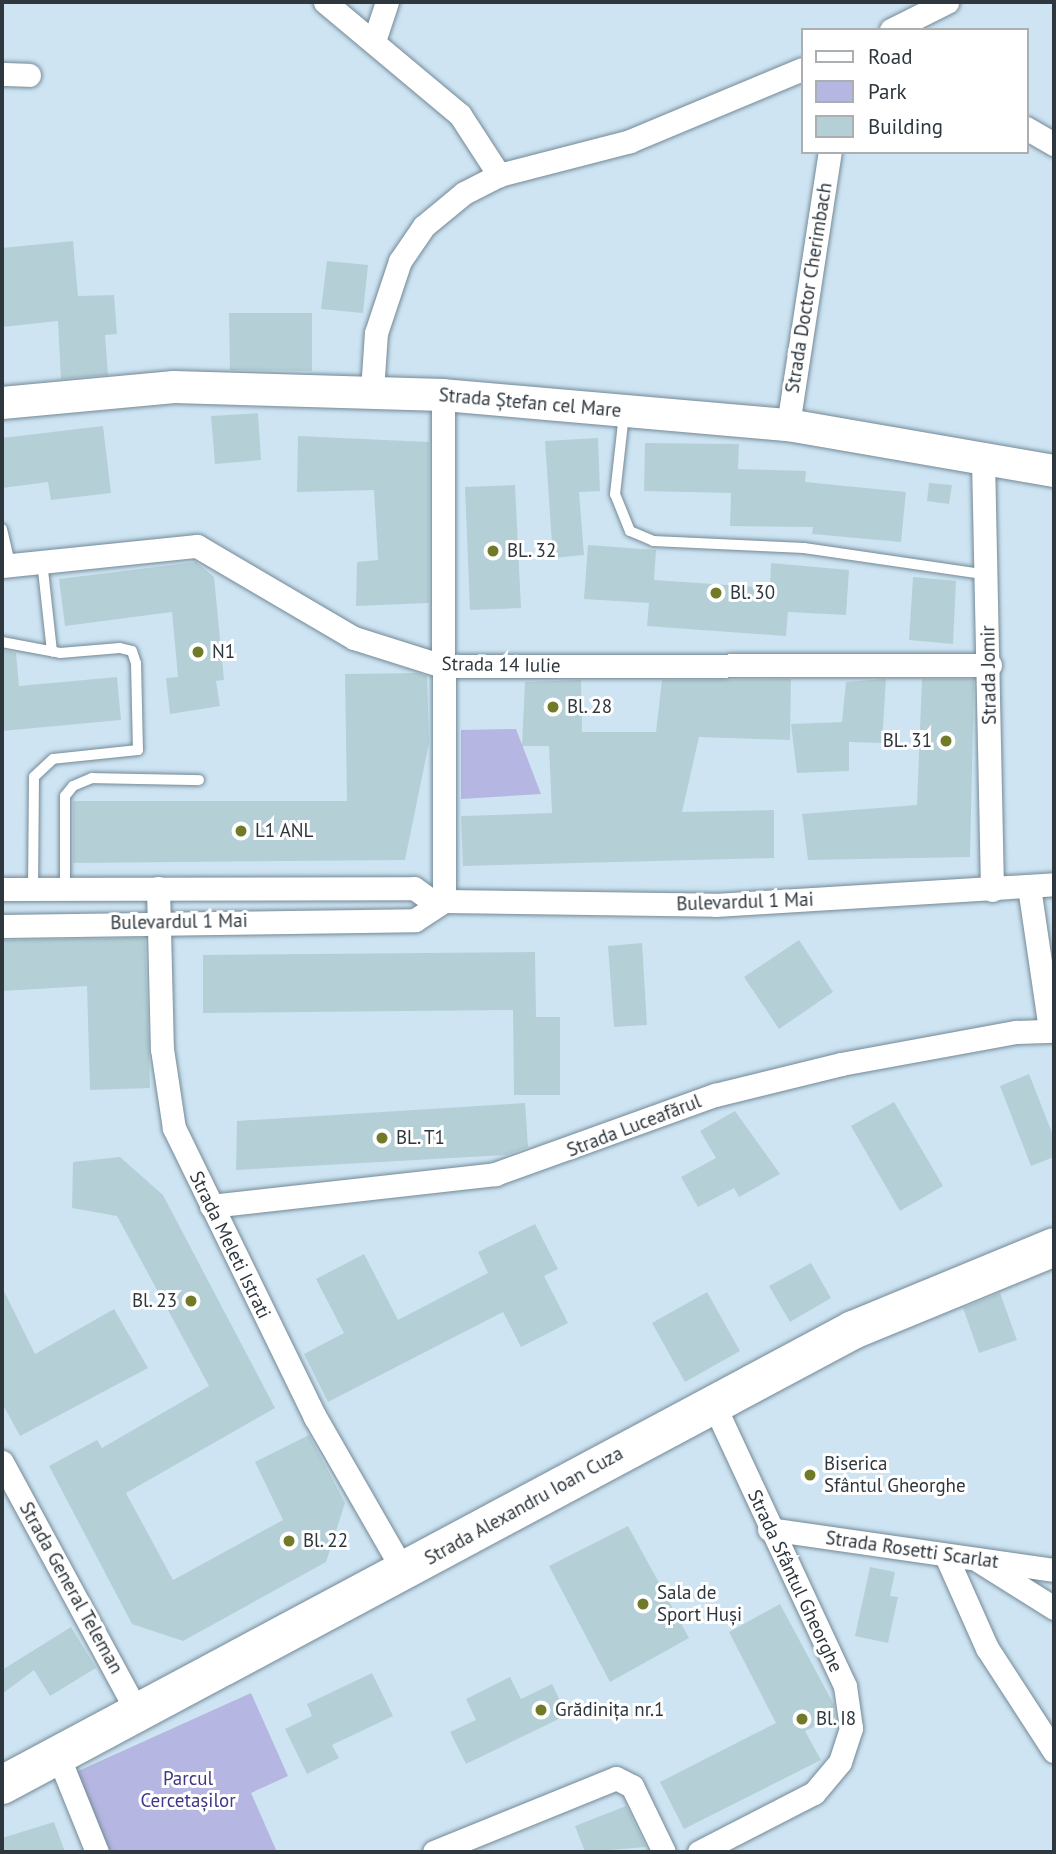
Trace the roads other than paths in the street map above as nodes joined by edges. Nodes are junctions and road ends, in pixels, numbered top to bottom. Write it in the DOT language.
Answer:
graph roads {
  1 [pos="325,2"];
  2 [pos="387,2"];
  3 [pos="947,2"];
  4 [pos="899,28"];
  5 [pos="373,41"];
  6 [pos="800,70"];
  7 [pos="2,74"];
  8 [pos="29,75"];
  9 [pos="1028,129"];
  10 [pos="1054,144"];
  11 [pos="830,154"];
  12 [pos="499,175"];
  13 [pos="372,391"];
  14 [pos="443,395"];
  15 [pos="2,403"];
  16 [pos="624,411"];
  17 [pos="788,425"];
  18 [pos="983,459"];
  19 [pos="1054,471"];
  20 [pos="2,528"];
  21 [pos="42,561"];
  22 [pos="6,565"];
  23 [pos="988,575"];
  24 [pos="2,642"];
  25 [pos="52,651"];
  26 [pos="990,665"];
  27 [pos="443,667"];
  28 [pos="199,779"];
  29 [pos="1054,884"];
  30 [pos="1029,887"];
  31 [pos="33,888"];
  32 [pos="65,888"];
  33 [pos="158,888"];
  34 [pos="2,889"];
  35 [pos="992,890"];
  36 [pos="439,902"];
  37 [pos="158,922"];
  38 [pos="2,926"];
  39 [pos="1052,1030"];
  40 [pos="211,1206"];
  41 [pos="1054,1247"];
  42 [pos="713,1403"];
  43 [pos="2,1462"];
  44 [pos="769,1529"];
  45 [pos="946,1556"];
  46 [pos="979,1561"];
  47 [pos="1054,1570"];
  48 [pos="404,1572"];
  49 [pos="1054,1608"];
  50 [pos="139,1715"];
  51 [pos="1054,1751"];
  52 [pos="59,1758"];
  53 [pos="2,1785"];
  54 [pos="727,1846"];
  55 [pos="97,1852"];
  56 [pos="434,1852"];
  57 [pos="664,1852"];
  58 [pos="699,1852"];
  1 -- 5 [label="street"];
  2 -- 5 [label="street"];
  3 -- 4 [label="street"];
  5 -- 12 [label="street"];
  6 -- 12 [label="street"];
  7 -- 8 [label="street"];
  9 -- 10 [label="street"];
  11 -- 17 [label="street, Strada Doctor Cherimbach"];
  12 -- 13 [label="street"];
  13 -- 14 [label="street, Strada Ștefan cel Mare"];
  13 -- 15 [label="street, Strada Ștefan cel Mare"];
  14 -- 16 [label="street, Strada Ștefan cel Mare"];
  14 -- 27 [label="street"];
  16 -- 17 [label="street, Strada Ștefan cel Mare"];
  16 -- 23 [label="lane"];
  17 -- 18 [label="street, Strada Ștefan cel Mare"];
  18 -- 19 [label="street, Strada Ștefan cel Mare"];
  18 -- 23 [label="street, Strada Jomir"];
  20 -- 22 [label="lane"];
  21 -- 22 [label="street, Strada 14 Iulie"];
  21 -- 25 [label="lane"];
  21 -- 27 [label="street, Strada 14 Iulie"];
  23 -- 26 [label="street, Strada Jomir"];
  24 -- 25 [label="lane"];
  25 -- 31 [label="lane"];
  26 -- 27 [label="street, Strada 14 Iulie"];
  26 -- 35 [label="street, Strada Jomir"];
  27 -- 36 [label="street"];
  28 -- 32 [label="lane"];
  29 -- 30 [label="street, Bulevardul 1 Mai"];
  30 -- 35 [label="street, Bulevardul 1 Mai"];
  30 -- 39 [label="street"];
  31 -- 32 [label="street, Bulevardul 1 Mai"];
  31 -- 34 [label="street, Bulevardul 1 Mai"];
  32 -- 33 [label="street, Bulevardul 1 Mai"];
  33 -- 36 [label="street, Bulevardul 1 Mai"];
  33 -- 37 [label="street, Strada Meleti Istrati"];
  35 -- 36 [label="street, Bulevardul 1 Mai"];
  36 -- 37 [label="street, Bulevardul 1 Mai"];
  37 -- 38 [label="street, Bulevardul 1 Mai"];
  37 -- 40 [label="street, Strada Meleti Istrati"];
  39 -- 40 [label="street, Strada Luceafărul"];
  40 -- 48 [label="street, Strada Meleti Istrati"];
  41 -- 42 [label="highway, Strada Alexandru Ioan Cuza"];
  42 -- 44 [label="street, Strada Sfântul Gheorghe"];
  42 -- 48 [label="highway, Strada Alexandru Ioan Cuza"];
  43 -- 50 [label="street, Strada General Teleman"];
  44 -- 45 [label="street, Strada Rosetti Scarlat"];
  44 -- 54 [label="street, Strada Sfântul Gheorghe"];
  45 -- 46 [label="street, Strada Rosetti Scarlat"];
  45 -- 51 [label="street"];
  46 -- 47 [label="street, Strada Rosetti Scarlat"];
  46 -- 49 [label="street"];
  48 -- 50 [label="highway, Strada Alexandru Ioan Cuza"];
  50 -- 52 [label="highway, Strada Alexandru Ioan Cuza"];
  52 -- 53 [label="highway, Strada Alexandru Ioan Cuza"];
  52 -- 55 [label="street"];
  54 -- 58 [label="street, Strada Sfântul Gheorghe"];
  56 -- 57 [label="street"];
}
